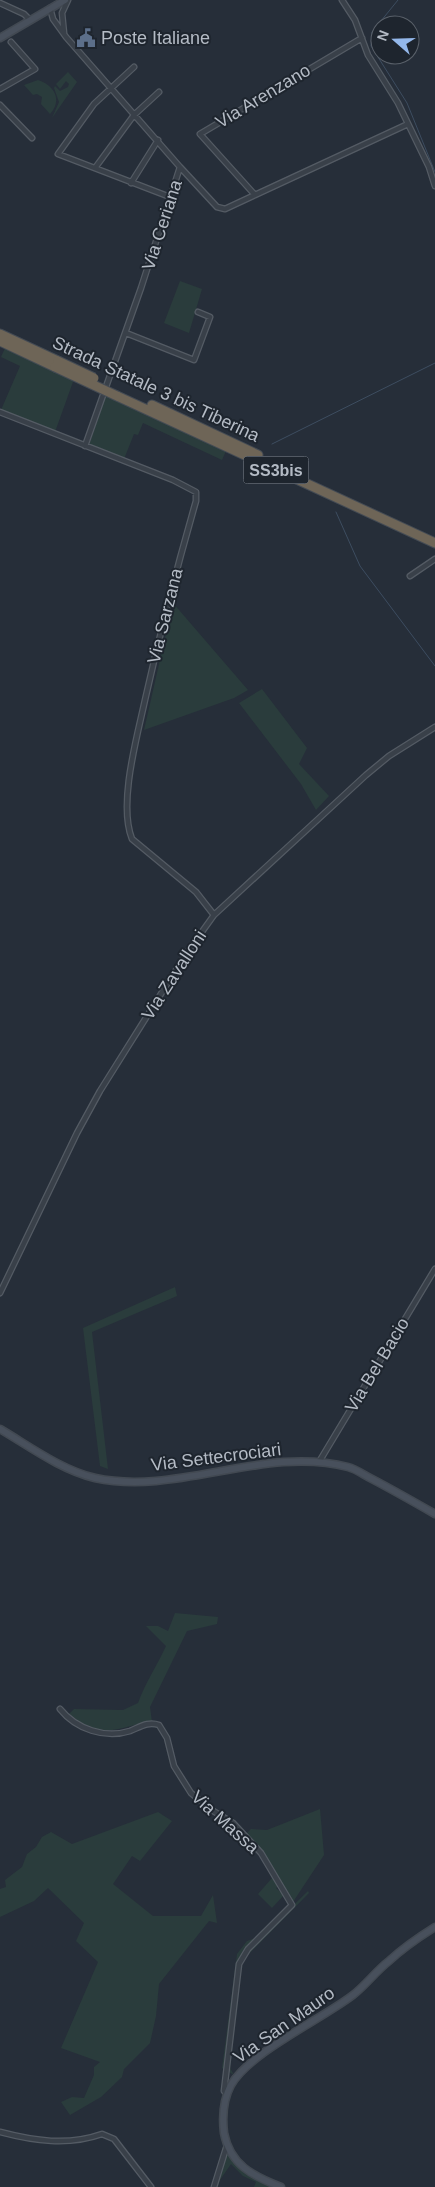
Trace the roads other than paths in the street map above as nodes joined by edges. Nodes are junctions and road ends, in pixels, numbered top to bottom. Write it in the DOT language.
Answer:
graph roads {
  1 [pos="66,0"];
  2 [pos="342,0"];
  3 [pos="0,3"];
  4 [pos="51,8"];
  5 [pos="40,14"];
  6 [pos="62,17"];
  7 [pos="53,19"];
  8 [pos="30,20"];
  9 [pos="66,37"];
  10 [pos="0,38"];
  11 [pos="362,38"];
  12 [pos="11,42"];
  13 [pos="134,68"];
  14 [pos="0,89"];
  15 [pos="110,89"];
  16 [pos="159,92"];
  17 [pos="0,105"];
  18 [pos="134,115"];
  19 [pos="408,124"];
  20 [pos="32,138"];
  21 [pos="158,140"];
  22 [pos="435,165"];
  23 [pos="180,167"];
  24 [pos="429,167"];
  25 [pos="95,168"];
  26 [pos="131,183"];
  27 [pos="435,186"];
  28 [pos="255,195"];
  29 [pos="170,197"];
  30 [pos="198,312"];
  31 [pos="126,333"];
  32 [pos="0,334"];
  33 [pos="0,341"];
  34 [pos="57,364"];
  35 [pos="118,393"];
  36 [pos="0,412"];
  37 [pos="85,446"];
  38 [pos="435,537"];
  39 [pos="435,544"];
  40 [pos="435,559"];
  41 [pos="410,576"];
  42 [pos="435,727"];
  43 [pos="214,915"];
  44 [pos="435,1269"];
  45 [pos="0,1293"];
  46 [pos="0,1429"];
  47 [pos="319,1462"];
  48 [pos="435,1514"];
  49 [pos="60,1709"];
  50 [pos="435,1927"];
  51 [pos="227,2094"];
  52 [pos="0,2132"];
  53 [pos="227,2145"];
  54 [pos="151,2187"];
  55 [pos="214,2187"];
  56 [pos="281,2187"];
  1 -- 4 [label="main road"];
  1 -- 6 [label="street"];
  2 -- 11 [label="street"];
  3 -- 8 [label="street"];
  4 -- 5 [label="main road"];
  4 -- 6 [label="street"];
  4 -- 7 [label="street, Via Ceriana"];
  5 -- 7 [label="street"];
  5 -- 8 [label="main road"];
  6 -- 9 [label="street, Via Ceriana"];
  7 -- 9 [label="street, Via Ceriana"];
  8 -- 10 [label="main road"];
  9 -- 15 [label="street, Via Ceriana"];
  11 -- 19 [label="street"];
  11 -- 28 [label="street, Via Arenzano"];
  12 -- 14 [label="street"];
  13 -- 15 [label="street"];
  15 -- 18 [label="street, Via Ceriana"];
  15 -- 25 [label="street"];
  16 -- 18 [label="street"];
  17 -- 20 [label="street"];
  18 -- 21 [label="street, Via Ceriana"];
  18 -- 25 [label="street"];
  19 -- 24 [label="street"];
  19 -- 28 [label="street"];
  21 -- 23 [label="street, Via Ceriana"];
  21 -- 26 [label="street"];
  22 -- 24 [label="street"];
  23 -- 28 [label="street"];
  23 -- 29 [label="street, Via Ceriana"];
  24 -- 27 [label="street"];
  25 -- 26 [label="street"];
  26 -- 29 [label="street"];
  29 -- 31 [label="street, Via Ceriana"];
  30 -- 31 [label="street"];
  31 -- 37 [label="street, Via Ceriana"];
  32 -- 34 [label="highway, Strada Statale 3 bis Tiberina / SS3bis"];
  33 -- 34 [label="highway, Strada Statale 3 bis Tiberina / SS3bis"];
  34 -- 35 [label="highway, Strada Statale 3 bis Tiberina / SS3bis, bridge"];
  35 -- 38 [label="highway, Strada Statale 3 bis Tiberina / SS3bis"];
  35 -- 39 [label="highway, Strada Statale 3 bis Tiberina / SS3bis"];
  36 -- 37 [label="street, Via Sarzana"];
  37 -- 43 [label="street, Via Sarzana"];
  40 -- 41 [label="street"];
  42 -- 43 [label="street, Via Zavalloni"];
  43 -- 45 [label="street, Via Zavalloni"];
  44 -- 47 [label="street, Via Bel Bacio"];
  46 -- 47 [label="main road, Via Settecrociari"];
  47 -- 48 [label="main road, Via Settecrociari"];
  49 -- 51 [label="street, Via Massa"];
  50 -- 51 [label="main road, Via San Mauro"];
  51 -- 53 [label="main road, Via San Mauro"];
  52 -- 54 [label="street"];
  53 -- 55 [label="street"];
  53 -- 56 [label="main road, Via San Mauro"];
}
